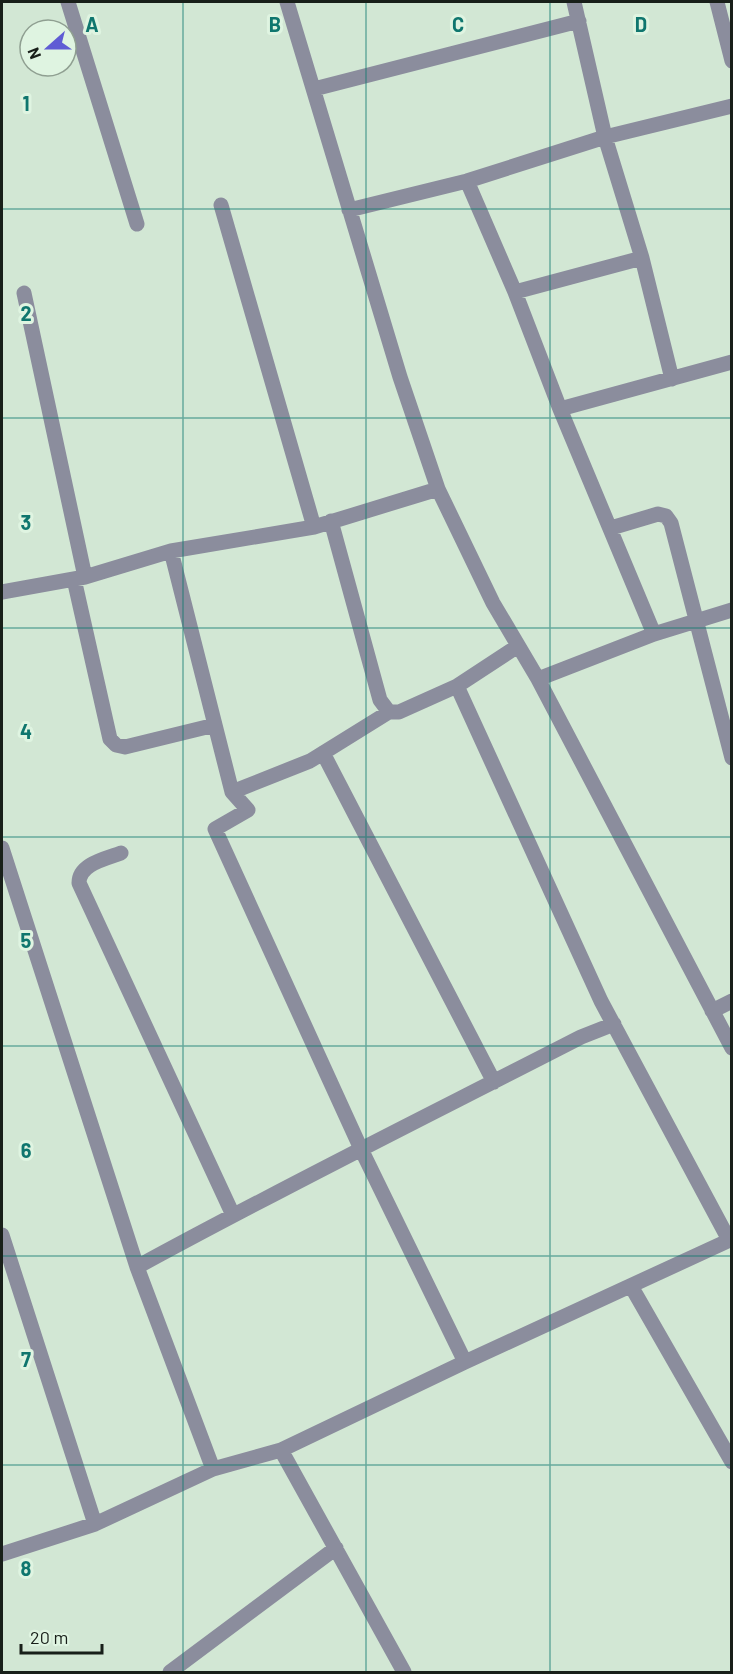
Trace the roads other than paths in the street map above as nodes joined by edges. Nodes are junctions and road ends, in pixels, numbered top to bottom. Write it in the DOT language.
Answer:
graph roads {
  1 [pos="68,2"];
  2 [pos="287,2"];
  3 [pos="574,2"];
  4 [pos="717,2"];
  5 [pos="579,21"];
  6 [pos="727,21"];
  7 [pos="732,61"];
  8 [pos="314,89"];
  9 [pos="732,106"];
  10 [pos="605,137"];
  11 [pos="467,181"];
  12 [pos="221,205"];
  13 [pos="349,210"];
  14 [pos="137,224"];
  15 [pos="642,258"];
  16 [pos="515,292"];
  17 [pos="24,293"];
  18 [pos="732,362"];
  19 [pos="672,379"];
  20 [pos="560,409"];
  21 [pos="438,489"];
  22 [pos="332,521"];
  23 [pos="314,527"];
  24 [pos="611,528"];
  25 [pos="171,551"];
  26 [pos="79,578"];
  27 [pos="2,588"];
  28 [pos="732,610"];
  29 [pos="697,620"];
  30 [pos="654,634"];
  31 [pos="518,646"];
  32 [pos="538,679"];
  33 [pos="457,686"];
  34 [pos="389,712"];
  35 [pos="214,725"];
  36 [pos="323,753"];
  37 [pos="732,758"];
  38 [pos="232,792"];
  39 [pos="2,848"];
  40 [pos="121,853"];
  41 [pos="732,1001"];
  42 [pos="712,1011"];
  43 [pos="614,1024"];
  44 [pos="732,1048"];
  45 [pos="494,1082"];
  46 [pos="361,1149"];
  47 [pos="233,1215"];
  48 [pos="2,1235"];
  49 [pos="730,1239"];
  50 [pos="137,1267"];
  51 [pos="631,1286"];
  52 [pos="465,1362"];
  53 [pos="281,1450"];
  54 [pos="732,1462"];
  55 [pos="213,1469"];
  56 [pos="95,1524"];
  57 [pos="336,1548"];
  58 [pos="2,1554"];
  59 [pos="170,1672"];
  60 [pos="404,1672"];
  1 -- 14 [label="street"];
  2 -- 8 [label="street"];
  3 -- 5 [label="street"];
  4 -- 6 [label="street"];
  5 -- 8 [label="street"];
  5 -- 10 [label="street"];
  6 -- 7 [label="street"];
  8 -- 13 [label="street"];
  9 -- 10 [label="street"];
  10 -- 11 [label="street"];
  10 -- 15 [label="street"];
  11 -- 13 [label="street"];
  11 -- 16 [label="street"];
  12 -- 23 [label="street"];
  13 -- 21 [label="street"];
  15 -- 16 [label="street"];
  15 -- 19 [label="street"];
  16 -- 20 [label="street"];
  17 -- 26 [label="street"];
  18 -- 19 [label="street"];
  19 -- 20 [label="street"];
  20 -- 24 [label="street"];
  21 -- 22 [label="street"];
  21 -- 31 [label="street"];
  22 -- 23 [label="street"];
  22 -- 34 [label="street"];
  23 -- 25 [label="street"];
  24 -- 29 [label="street"];
  24 -- 30 [label="street"];
  25 -- 26 [label="street"];
  25 -- 35 [label="street"];
  26 -- 27 [label="street"];
  26 -- 35 [label="street"];
  28 -- 29 [label="street"];
  29 -- 30 [label="street"];
  29 -- 37 [label="street"];
  30 -- 32 [label="street"];
  31 -- 32 [label="street"];
  31 -- 33 [label="street"];
  32 -- 42 [label="street"];
  33 -- 34 [label="street"];
  33 -- 43 [label="street"];
  34 -- 36 [label="street"];
  35 -- 38 [label="street"];
  36 -- 38 [label="street"];
  36 -- 45 [label="street"];
  38 -- 46 [label="street"];
  39 -- 50 [label="street"];
  40 -- 47 [label="street"];
  41 -- 42 [label="street"];
  42 -- 44 [label="street"];
  43 -- 45 [label="street"];
  43 -- 49 [label="street"];
  45 -- 46 [label="street"];
  46 -- 47 [label="street"];
  46 -- 52 [label="street"];
  47 -- 50 [label="street"];
  48 -- 56 [label="street"];
  49 -- 51 [label="street"];
  50 -- 55 [label="street"];
  51 -- 52 [label="street"];
  51 -- 54 [label="street"];
  52 -- 53 [label="street"];
  53 -- 55 [label="street"];
  53 -- 57 [label="street"];
  55 -- 56 [label="street"];
  56 -- 58 [label="street"];
  57 -- 59 [label="street"];
  57 -- 60 [label="street"];
}
